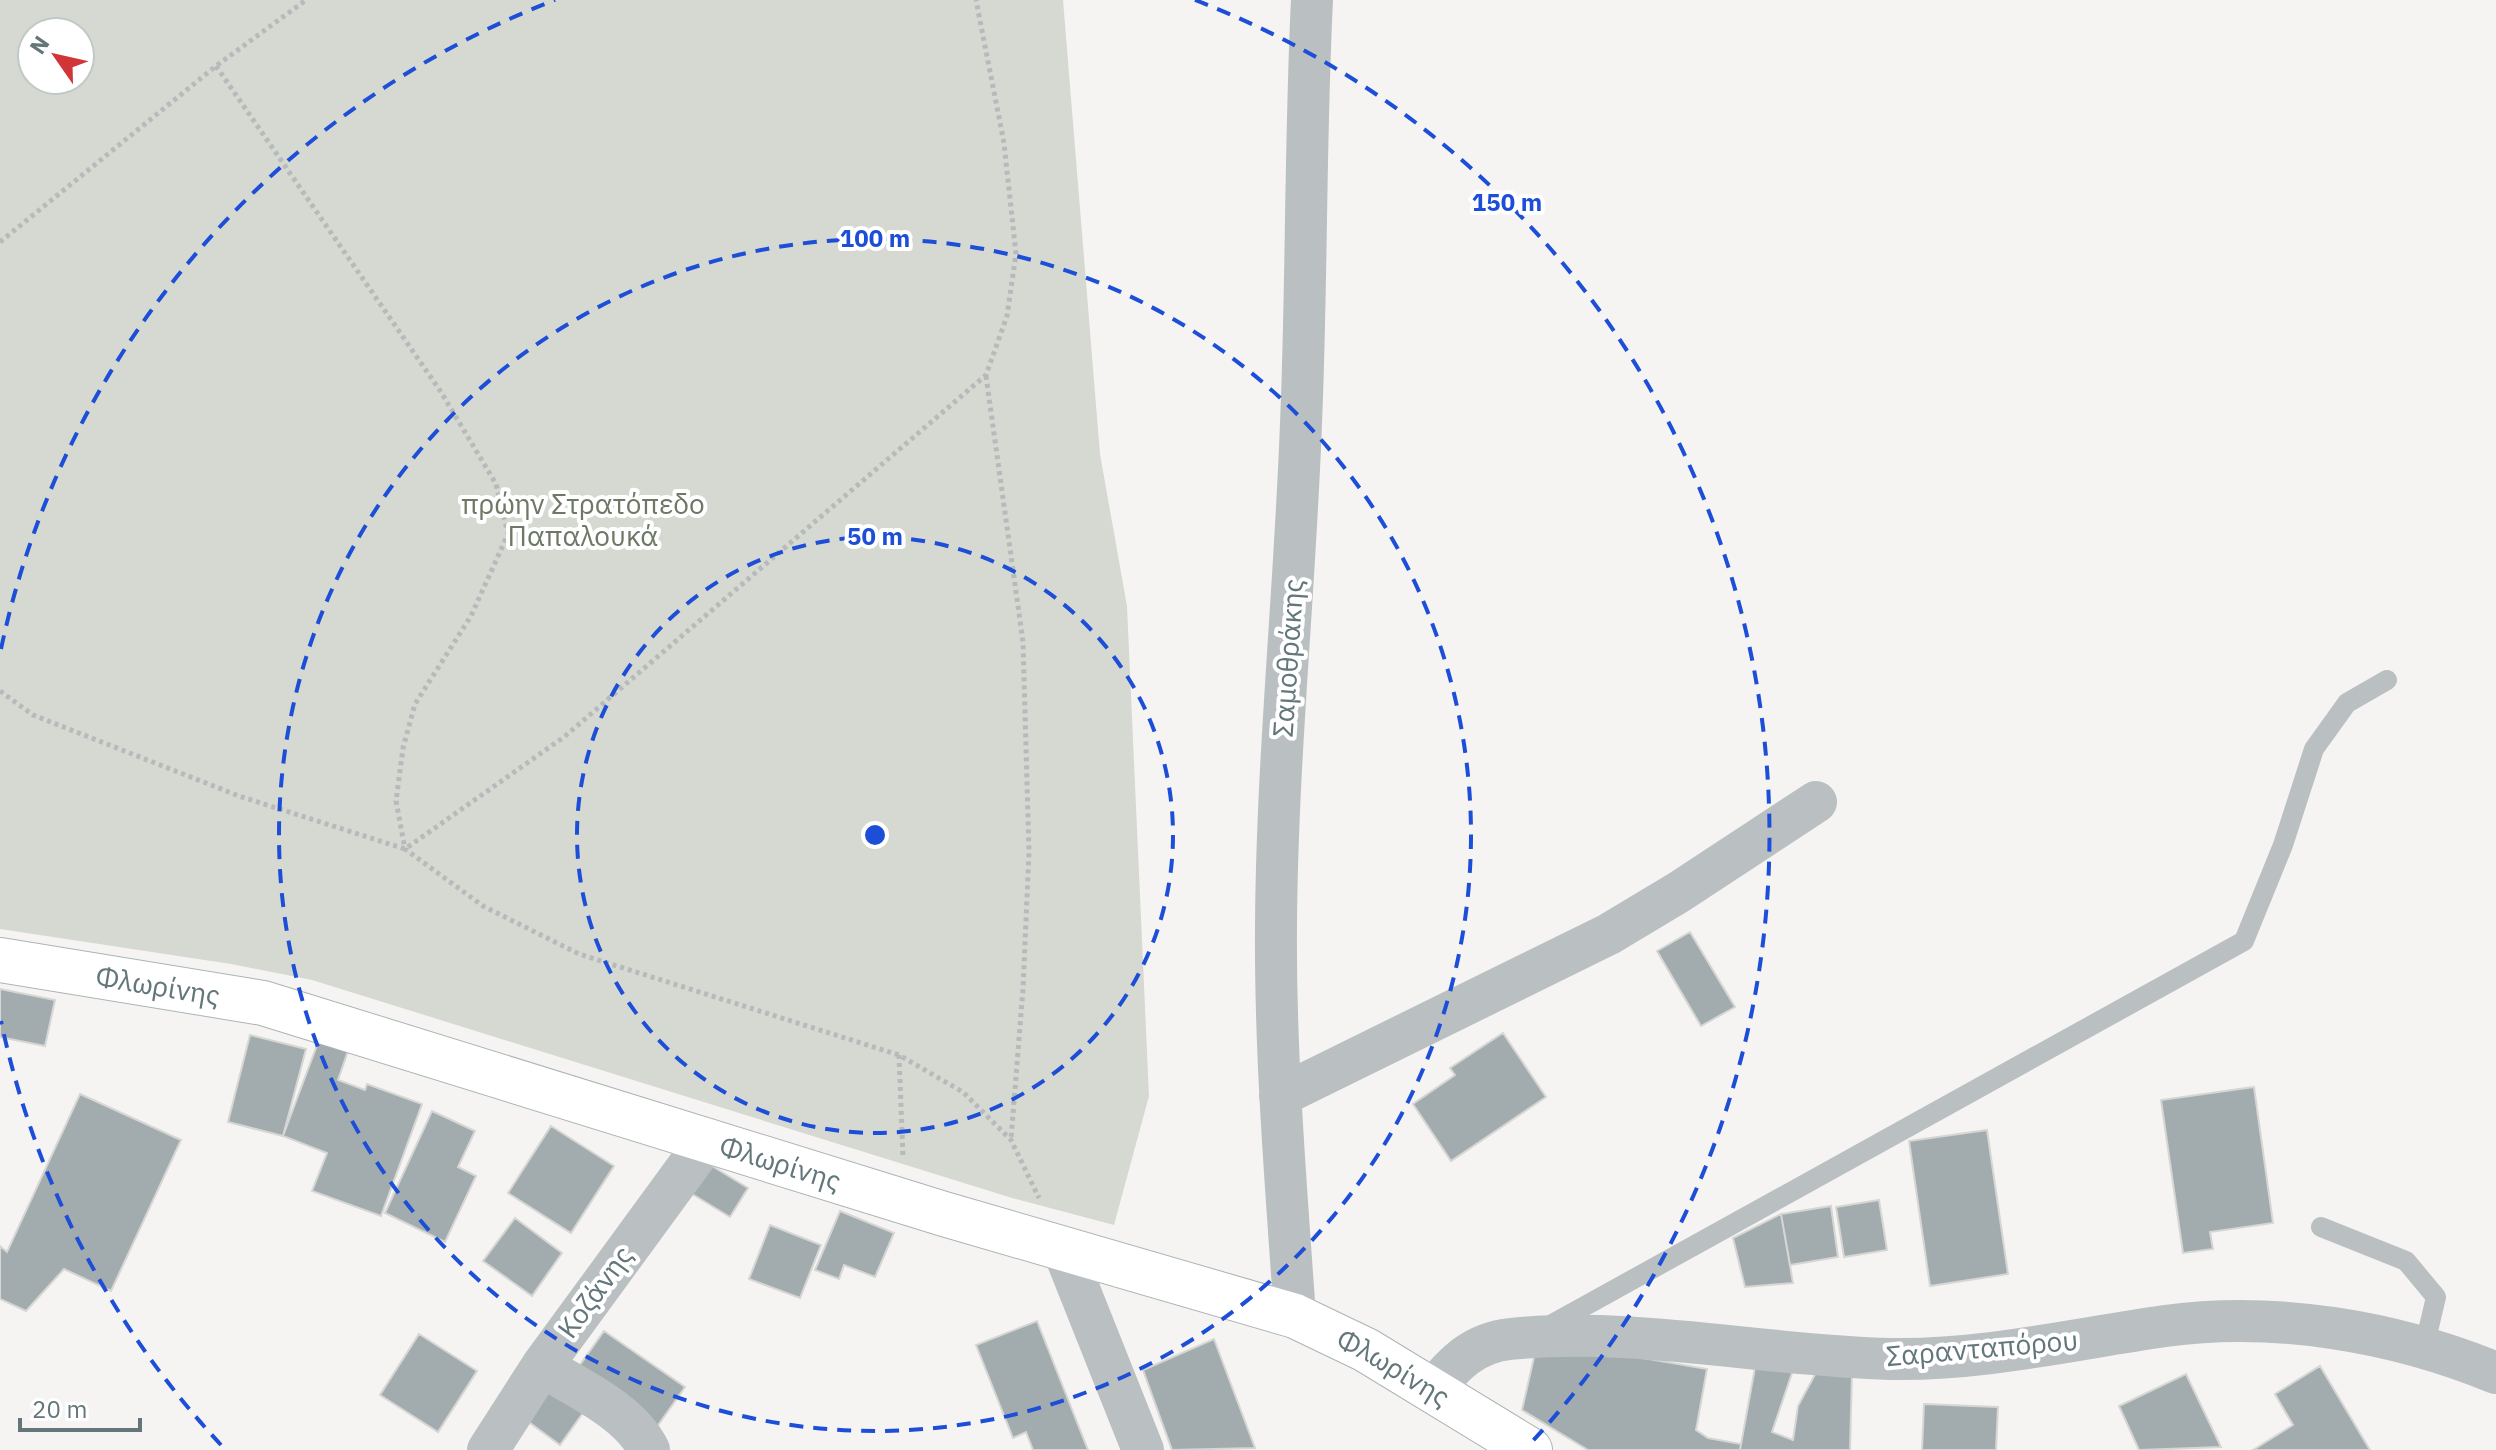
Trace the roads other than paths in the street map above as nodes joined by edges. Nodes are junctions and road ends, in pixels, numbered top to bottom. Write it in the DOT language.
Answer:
graph roads {
  1 [pos="1312,0"];
  2 [pos="2387,680"];
  3 [pos="1816,802"];
  4 [pos="0,960"];
  5 [pos="1280,1096"];
  6 [pos="708,1139"];
  7 [pos="2321,1227"];
  8 [pos="1063,1249"];
  9 [pos="1295,1316"];
  10 [pos="1526,1339"];
  11 [pos="2424,1348"];
  12 [pos="542,1366"];
  13 [pos="2496,1373"];
  14 [pos="1433,1390"];
  15 [pos="488,1450"];
  16 [pos="649,1450"];
  17 [pos="1143,1450"];
  18 [pos="1530,1450"];
  1 -- 5 [label="street, Σαμοθράκης"];
  2 -- 10 [label="lane"];
  3 -- 5 [label="street"];
  4 -- 6 [label="main road, Φλωρίνης"];
  5 -- 9 [label="street, Σαμοθράκης"];
  6 -- 8 [label="main road, Φλωρίνης"];
  6 -- 12 [label="street, Κοζάνης"];
  7 -- 11 [label="lane"];
  8 -- 9 [label="main road, Φλωρίνης"];
  8 -- 17 [label="street"];
  9 -- 14 [label="main road, Φλωρίνης"];
  10 -- 11 [label="street, Σαρανταπόρου"];
  10 -- 14 [label="street, Σαρανταπόρου"];
  11 -- 13 [label="street, Σαρανταπόρου"];
  12 -- 15 [label="street, Κοζάνης"];
  12 -- 16 [label="street"];
  14 -- 18 [label="main road, Φλωρίνης"];
}
